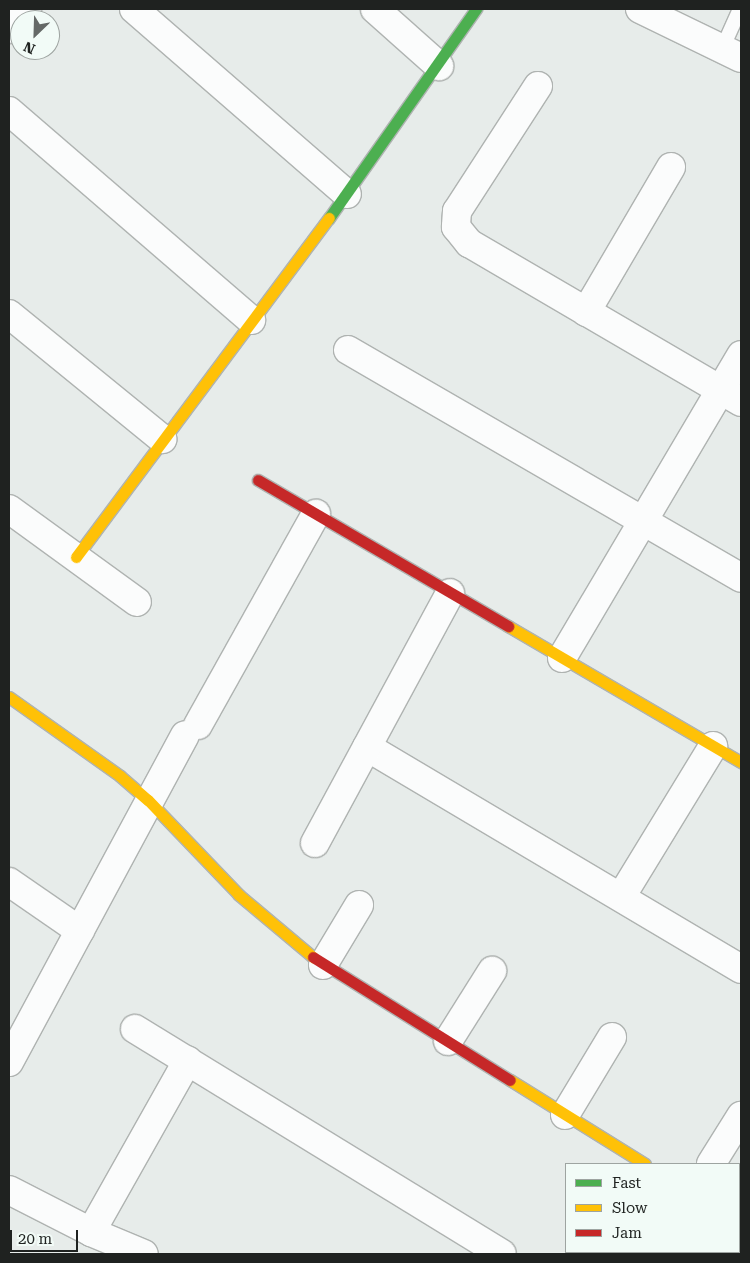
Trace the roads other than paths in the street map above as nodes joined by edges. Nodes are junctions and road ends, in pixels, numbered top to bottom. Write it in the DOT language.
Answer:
graph roads {
  1 [pos="27,9"];
  2 [pos="134,9"];
  3 [pos="375,9"];
  4 [pos="476,9"];
  5 [pos="640,9"];
  6 [pos="740,9"];
  7 [pos="9,29"];
  8 [pos="732,54"];
  9 [pos="439,66"];
  10 [pos="538,86"];
  11 [pos="9,110"];
  12 [pos="671,167"];
  13 [pos="347,194"];
  14 [pos="586,312"];
  15 [pos="9,314"];
  16 [pos="251,320"];
  17 [pos="348,350"];
  18 [pos="741,355"];
  19 [pos="731,396"];
  20 [pos="162,439"];
  21 [pos="258,480"];
  22 [pos="9,509"];
  23 [pos="316,514"];
  24 [pos="642,522"];
  25 [pos="76,558"];
  26 [pos="741,578"];
  27 [pos="450,593"];
  28 [pos="137,602"];
  29 [pos="562,658"];
  30 [pos="9,697"];
  31 [pos="713,746"];
  32 [pos="366,748"];
  33 [pos="741,762"];
  34 [pos="148,800"];
  35 [pos="314,843"];
  36 [pos="9,882"];
  37 [pos="621,897"];
  38 [pos="359,905"];
  39 [pos="80,932"];
  40 [pos="323,965"];
  41 [pos="741,969"];
  42 [pos="492,971"];
  43 [pos="135,1029"];
  44 [pos="612,1037"];
  45 [pos="448,1041"];
  46 [pos="188,1060"];
  47 [pos="9,1062"];
  48 [pos="565,1115"];
  49 [pos="741,1116"];
  50 [pos="643,1163"];
  51 [pos="712,1163"];
  52 [pos="9,1190"];
  53 [pos="91,1232"];
  54 [pos="144,1254"];
  55 [pos="502,1254"];
  1 -- 7 [label="street"];
  2 -- 13 [label="street"];
  3 -- 9 [label="street"];
  4 -- 9 [label="street"];
  5 -- 8 [label="street"];
  6 -- 8 [label="lane"];
  9 -- 13 [label="street"];
  10 -- 14 [label="street"];
  11 -- 16 [label="street"];
  12 -- 14 [label="street"];
  13 -- 16 [label="street"];
  14 -- 19 [label="street"];
  15 -- 20 [label="street"];
  16 -- 20 [label="street"];
  17 -- 24 [label="street"];
  18 -- 19 [label="street"];
  19 -- 24 [label="street"];
  20 -- 25 [label="street"];
  21 -- 23 [label="street"];
  22 -- 25 [label="street"];
  23 -- 27 [label="street"];
  23 -- 34 [label="street"];
  24 -- 26 [label="street"];
  24 -- 29 [label="street"];
  25 -- 28 [label="street"];
  27 -- 29 [label="street"];
  27 -- 32 [label="street"];
  29 -- 31 [label="street"];
  30 -- 34 [label="street"];
  31 -- 33 [label="street"];
  31 -- 37 [label="street"];
  32 -- 35 [label="street"];
  32 -- 37 [label="street"];
  34 -- 39 [label="street"];
  34 -- 40 [label="street"];
  36 -- 39 [label="street"];
  37 -- 41 [label="street"];
  38 -- 40 [label="street"];
  39 -- 47 [label="street"];
  40 -- 45 [label="street"];
  42 -- 45 [label="street"];
  43 -- 46 [label="street"];
  44 -- 48 [label="street"];
  45 -- 48 [label="street"];
  46 -- 53 [label="street"];
  46 -- 55 [label="street"];
  48 -- 50 [label="street"];
  49 -- 51 [label="street"];
  52 -- 53 [label="street"];
  53 -- 54 [label="street"];
}
